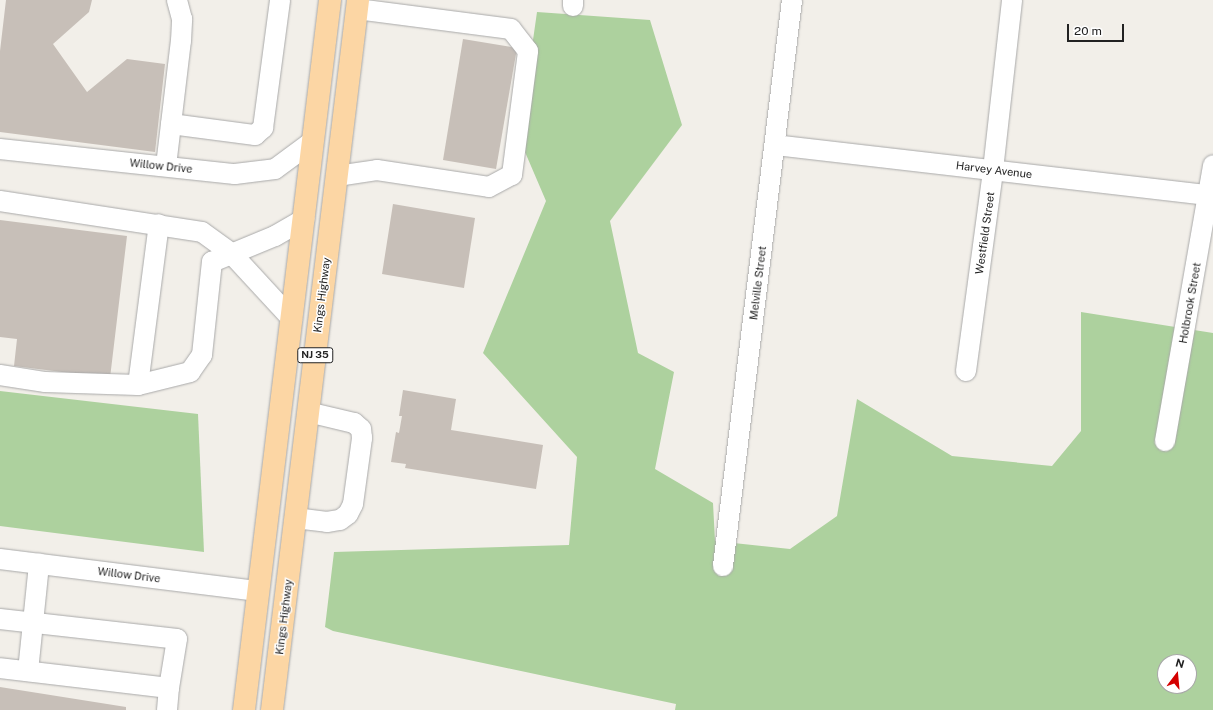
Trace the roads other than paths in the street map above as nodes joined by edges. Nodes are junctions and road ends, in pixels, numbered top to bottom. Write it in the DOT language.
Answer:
graph roads {
  1 [pos="177,0"];
  2 [pos="280,0"];
  3 [pos="330,0"];
  4 [pos="792,0"];
  5 [pos="1012,0"];
  6 [pos="357,4"];
  7 [pos="171,124"];
  8 [pos="313,141"];
  9 [pos="774,145"];
  10 [pos="0,149"];
  11 [pos="1213,165"];
  12 [pos="166,166"];
  13 [pos="993,170"];
  14 [pos="337,176"];
  15 [pos="1211,195"];
  16 [pos="0,201"];
  17 [pos="304,219"];
  18 [pos="159,224"];
  19 [pos="231,253"];
  20 [pos="292,319"];
  21 [pos="966,371"];
  22 [pos="0,375"];
  23 [pos="138,385"];
  24 [pos="308,412"];
  25 [pos="1164,441"];
  26 [pos="295,518"];
  27 [pos="0,559"];
  28 [pos="39,564"];
  29 [pos="724,566"];
  30 [pos="258,591"];
  31 [pos="0,619"];
  32 [pos="33,624"];
  33 [pos="0,668"];
  34 [pos="28,671"];
  35 [pos="169,688"];
  36 [pos="276,707"];
  37 [pos="167,710"];
  38 [pos="244,710"];
  1 -- 7 [label="street"];
  2 -- 7 [label="street"];
  3 -- 8 [label="main road, NJ 35"];
  4 -- 9 [label="street, Melville Street"];
  5 -- 13 [label="street, Westfield Street"];
  6 -- 14 [label="main road, Kings Highway / NJ 35"];
  6 -- 14 [label="street"];
  7 -- 12 [label="street"];
  8 -- 12 [label="street, Willow Drive"];
  8 -- 17 [label="main road, NJ 35"];
  9 -- 13 [label="street, Harvey Avenue"];
  9 -- 29 [label="street, Melville Street"];
  10 -- 12 [label="street, Willow Drive"];
  11 -- 15 [label="street, Holbrook Street"];
  13 -- 15 [label="street, Harvey Avenue"];
  13 -- 21 [label="street, Westfield Street"];
  14 -- 24 [label="main road, Kings Highway / NJ 35"];
  15 -- 25 [label="street, Holbrook Street"];
  16 -- 18 [label="street"];
  17 -- 19 [label="street"];
  17 -- 20 [label="main road, NJ 35"];
  18 -- 19 [label="street"];
  18 -- 23 [label="street"];
  19 -- 20 [label="street"];
  19 -- 23 [label="street"];
  20 -- 30 [label="main road, NJ 35"];
  22 -- 23 [label="street"];
  24 -- 26 [label="main road, Kings Highway / NJ 35"];
  24 -- 26 [label="street"];
  26 -- 36 [label="main road, Kings Highway / NJ 35"];
  27 -- 28 [label="street, Willow Drive"];
  28 -- 30 [label="street, Willow Drive"];
  28 -- 32 [label="street"];
  30 -- 38 [label="main road, NJ 35"];
  31 -- 32 [label="street"];
  32 -- 34 [label="street"];
  32 -- 35 [label="street"];
  33 -- 34 [label="street"];
  34 -- 35 [label="street"];
  35 -- 37 [label="street"];
}
